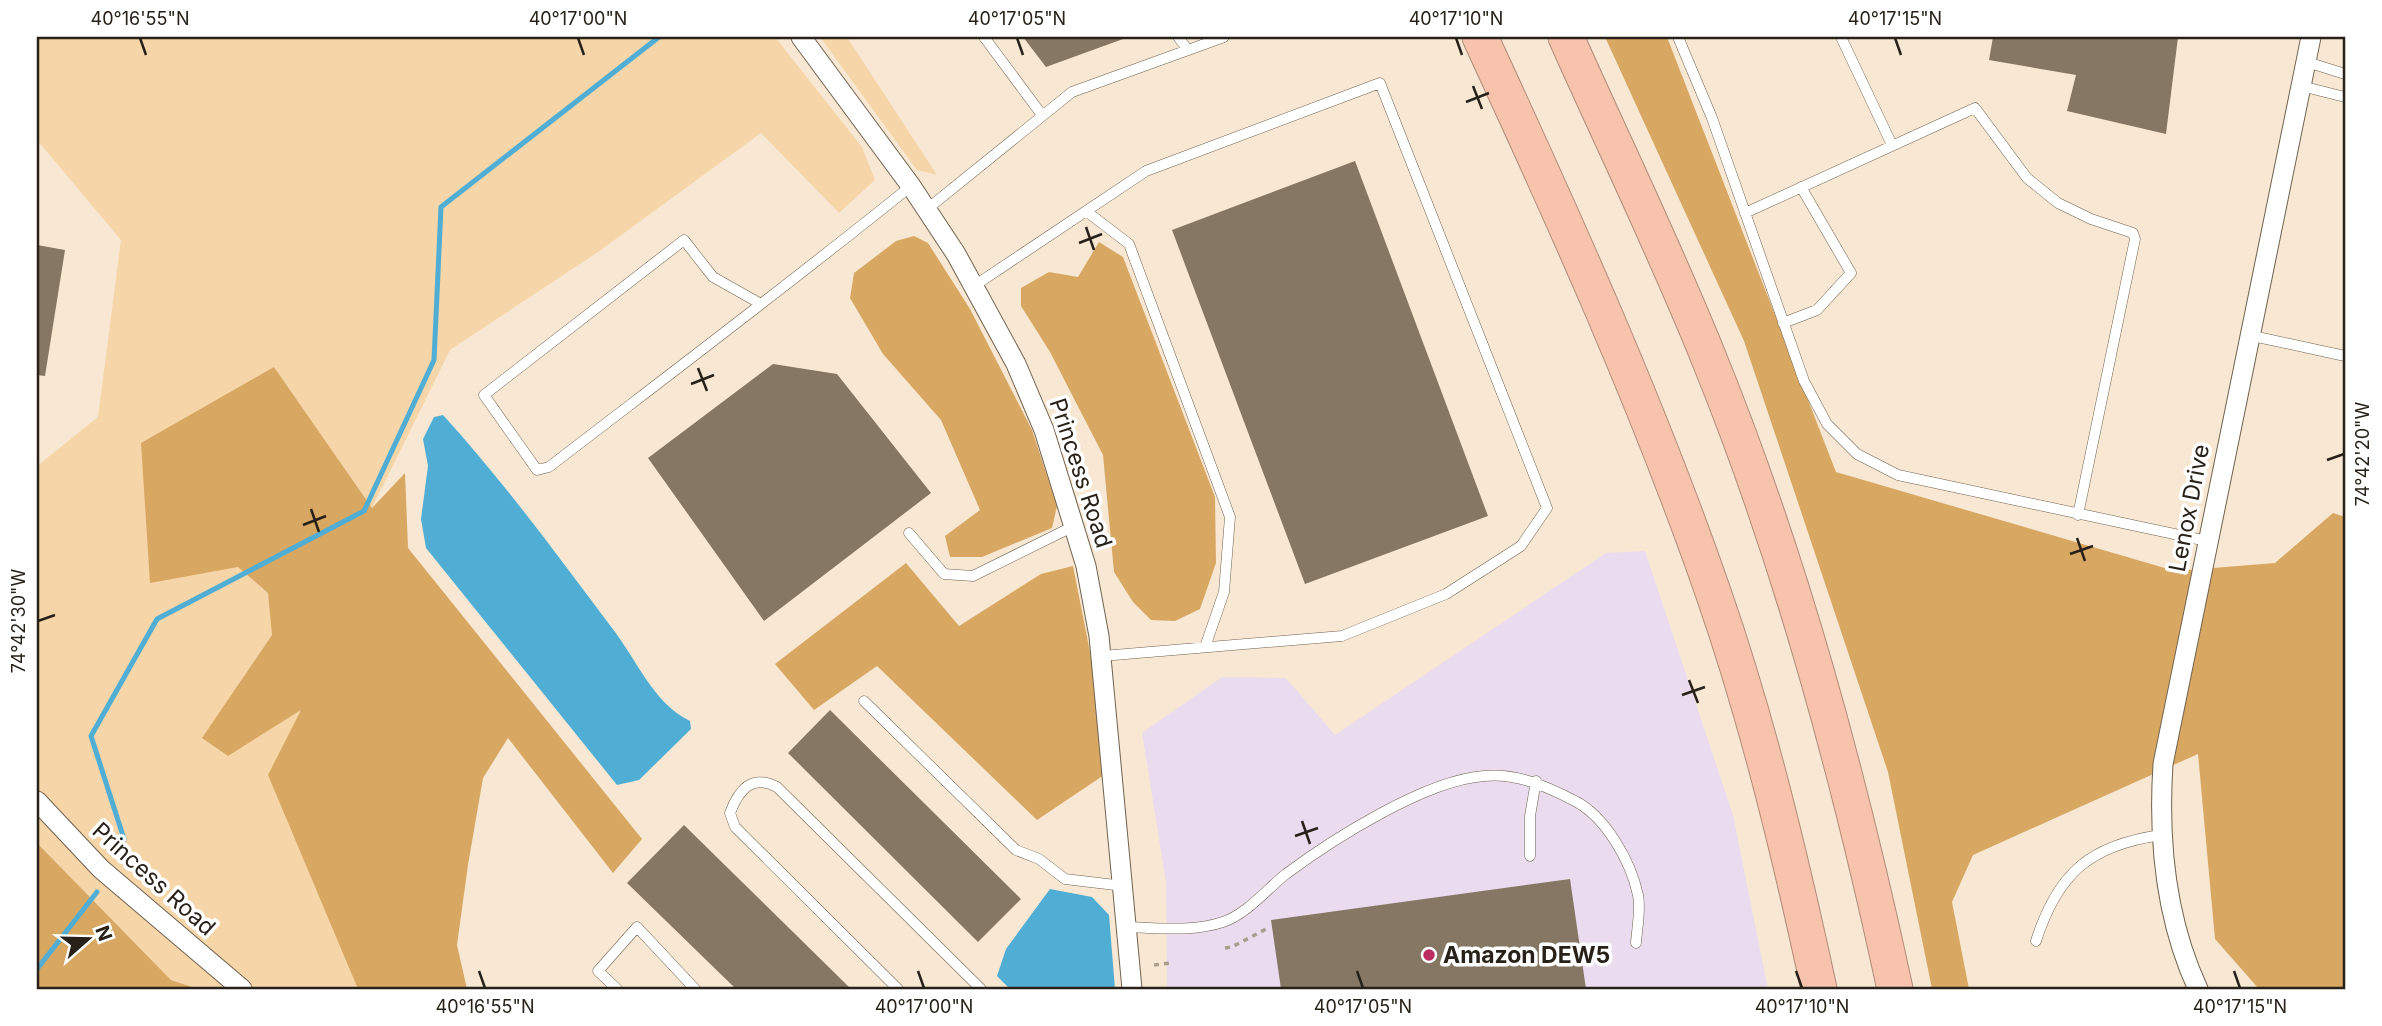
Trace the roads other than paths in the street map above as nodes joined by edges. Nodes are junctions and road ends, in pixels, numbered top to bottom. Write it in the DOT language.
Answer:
graph roads {
  1 [pos="801,37"];
  2 [pos="984,37"];
  3 [pos="1178,37"];
  4 [pos="1224,37"];
  5 [pos="1480,37"];
  6 [pos="1566,37"];
  7 [pos="1678,37"];
  8 [pos="1842,37"];
  9 [pos="2311,37"];
  10 [pos="1188,50"];
  11 [pos="2307,62"];
  12 [pos="2345,74"];
  13 [pos="2301,86"];
  14 [pos="2345,97"];
  15 [pos="1042,115"];
  16 [pos="1892,145"];
  17 [pos="911,186"];
  18 [pos="1801,187"];
  19 [pos="926,210"];
  20 [pos="1086,211"];
  21 [pos="1745,213"];
  22 [pos="974,286"];
  23 [pos="761,303"];
  24 [pos="1783,323"];
  25 [pos="2248,335"];
  26 [pos="2345,356"];
  27 [pos="2078,515"];
  28 [pos="1075,526"];
  29 [pos="909,533"];
  30 [pos="2207,541"];
  31 [pos="1205,647"];
  32 [pos="1102,656"];
  33 [pos="864,701"];
  34 [pos="1536,781"];
  35 [pos="37,801"];
  36 [pos="2161,835"];
  37 [pos="1530,856"];
  38 [pos="1124,887"];
  39 [pos="1128,927"];
  40 [pos="2036,941"];
  41 [pos="1636,943"];
  42 [pos="242,989"];
  43 [pos="617,989"];
  44 [pos="695,989"];
  45 [pos="898,989"];
  46 [pos="981,989"];
  47 [pos="1132,989"];
  48 [pos="1819,989"];
  49 [pos="1895,989"];
  50 [pos="2198,989"];
  1 -- 17 [label="street, Princess Road"];
  2 -- 15 [label="lane"];
  3 -- 10 [label="lane"];
  4 -- 10 [label="lane"];
  5 -- 48 [label="highway"];
  6 -- 49 [label="highway"];
  7 -- 21 [label="lane"];
  8 -- 16 [label="lane"];
  9 -- 11 [label="street, Lenox Drive"];
  10 -- 15 [label="lane"];
  11 -- 12 [label="lane"];
  11 -- 13 [label="street, Lenox Drive"];
  13 -- 14 [label="lane"];
  13 -- 25 [label="street, Lenox Drive"];
  15 -- 19 [label="lane"];
  16 -- 18 [label="lane"];
  16 -- 27 [label="lane"];
  17 -- 19 [label="street, Princess Road"];
  17 -- 23 [label="lane"];
  18 -- 21 [label="lane"];
  18 -- 24 [label="lane"];
  19 -- 22 [label="street, Princess Road"];
  20 -- 22 [label="lane"];
  20 -- 31 [label="lane"];
  20 -- 31 [label="lane"];
  21 -- 24 [label="lane"];
  22 -- 28 [label="street, Princess Road"];
  23 -- 23 [label="lane"];
  24 -- 27 [label="lane"];
  25 -- 26 [label="lane"];
  25 -- 30 [label="street, Lenox Drive"];
  27 -- 30 [label="lane"];
  28 -- 29 [label="lane"];
  28 -- 32 [label="street, Princess Road"];
  30 -- 36 [label="street, Lenox Drive"];
  31 -- 32 [label="lane"];
  32 -- 38 [label="street, Princess Road"];
  33 -- 38 [label="lane"];
  34 -- 37 [label="lane"];
  34 -- 39 [label="lane"];
  34 -- 41 [label="lane"];
  35 -- 42 [label="street, Princess Road"];
  36 -- 40 [label="lane"];
  36 -- 50 [label="street, Lenox Drive"];
  38 -- 39 [label="street, Princess Road"];
  39 -- 47 [label="street, Princess Road"];
  43 -- 44 [label="lane"];
  45 -- 46 [label="lane"];
}
